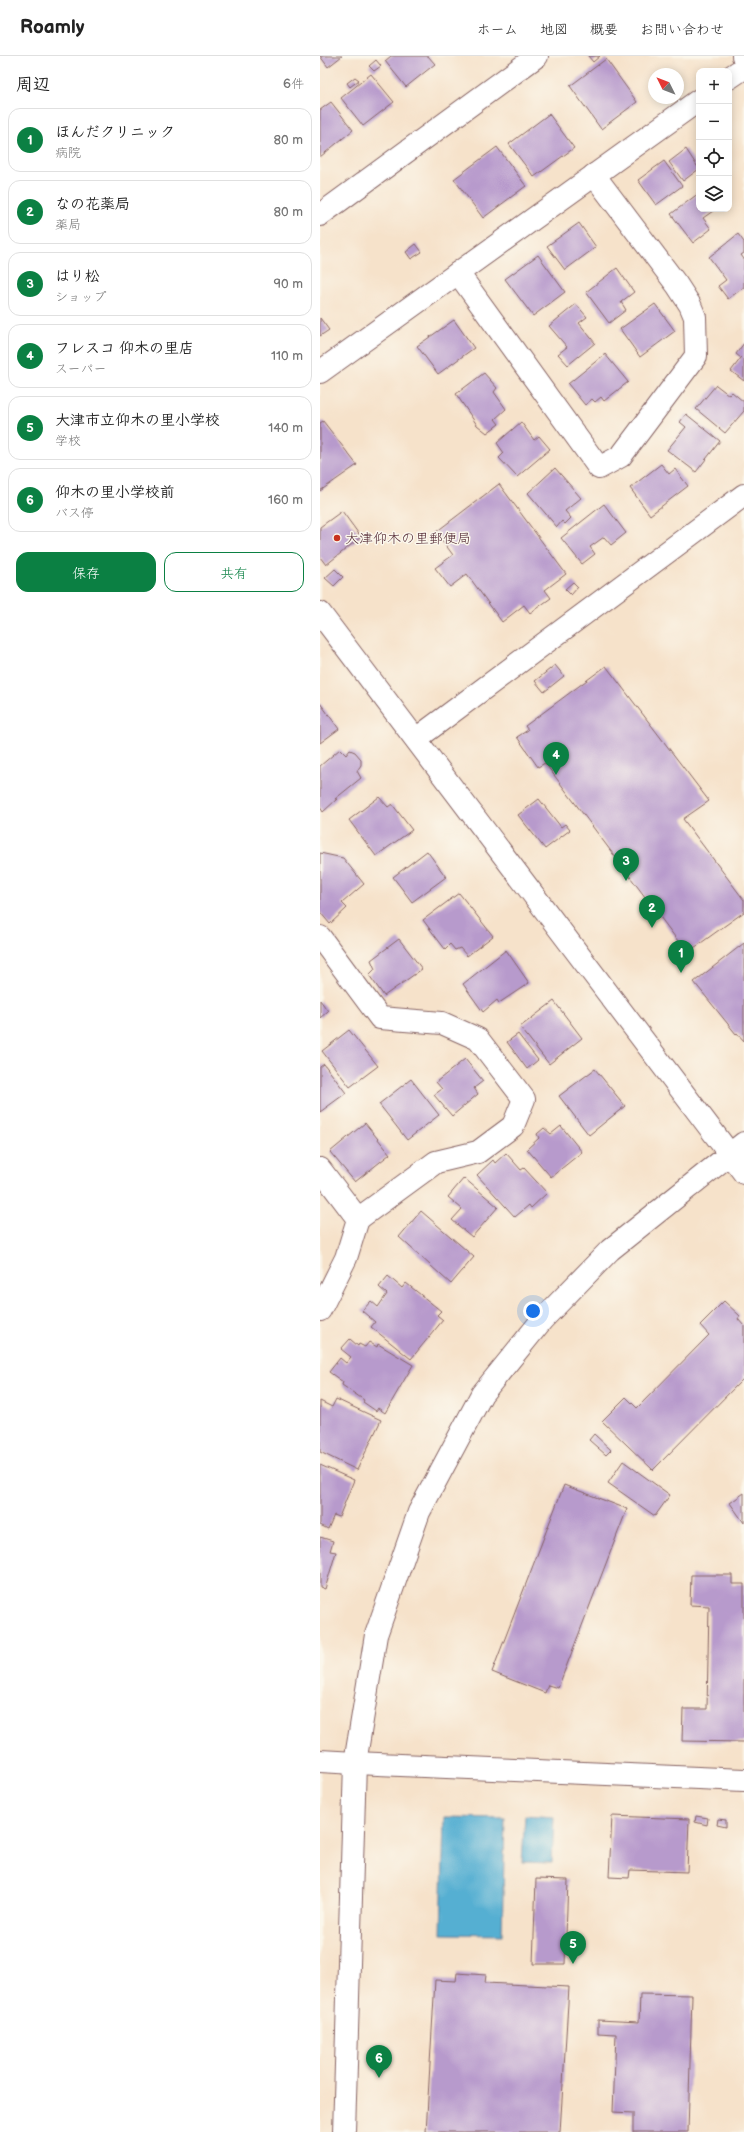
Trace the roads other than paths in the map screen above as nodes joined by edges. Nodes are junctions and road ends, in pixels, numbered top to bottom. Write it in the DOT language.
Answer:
graph roads {
  1 [pos="537,56"];
  2 [pos="744,68"];
  3 [pos="732,76"];
  4 [pos="696,102"];
  5 [pos="594,175"];
  6 [pos="320,215"];
  7 [pos="458,273"];
  8 [pos="320,372"];
  9 [pos="744,495"];
  10 [pos="320,613"];
  11 [pos="416,739"];
  12 [pos="320,937"];
  13 [pos="737,1149"];
  14 [pos="320,1169"];
  15 [pos="744,1173"];
  16 [pos="358,1219"];
  17 [pos="320,1310"];
  18 [pos="320,1762"];
  19 [pos="355,1763"];
  20 [pos="744,1780"];
  21 [pos="344,2132"];
  1 -- 6 [label="street"];
  2 -- 3 [label="street"];
  4 -- 5 [label="street"];
  5 -- 7 [label="street"];
  5 -- 7 [label="street"];
  7 -- 8 [label="street"];
  9 -- 11 [label="street"];
  10 -- 11 [label="street"];
  11 -- 13 [label="street"];
  12 -- 16 [label="street"];
  13 -- 15 [label="street"];
  13 -- 19 [label="street"];
  14 -- 16 [label="street"];
  16 -- 17 [label="street"];
  18 -- 19 [label="street"];
  19 -- 20 [label="street"];
  19 -- 21 [label="street"];
}
